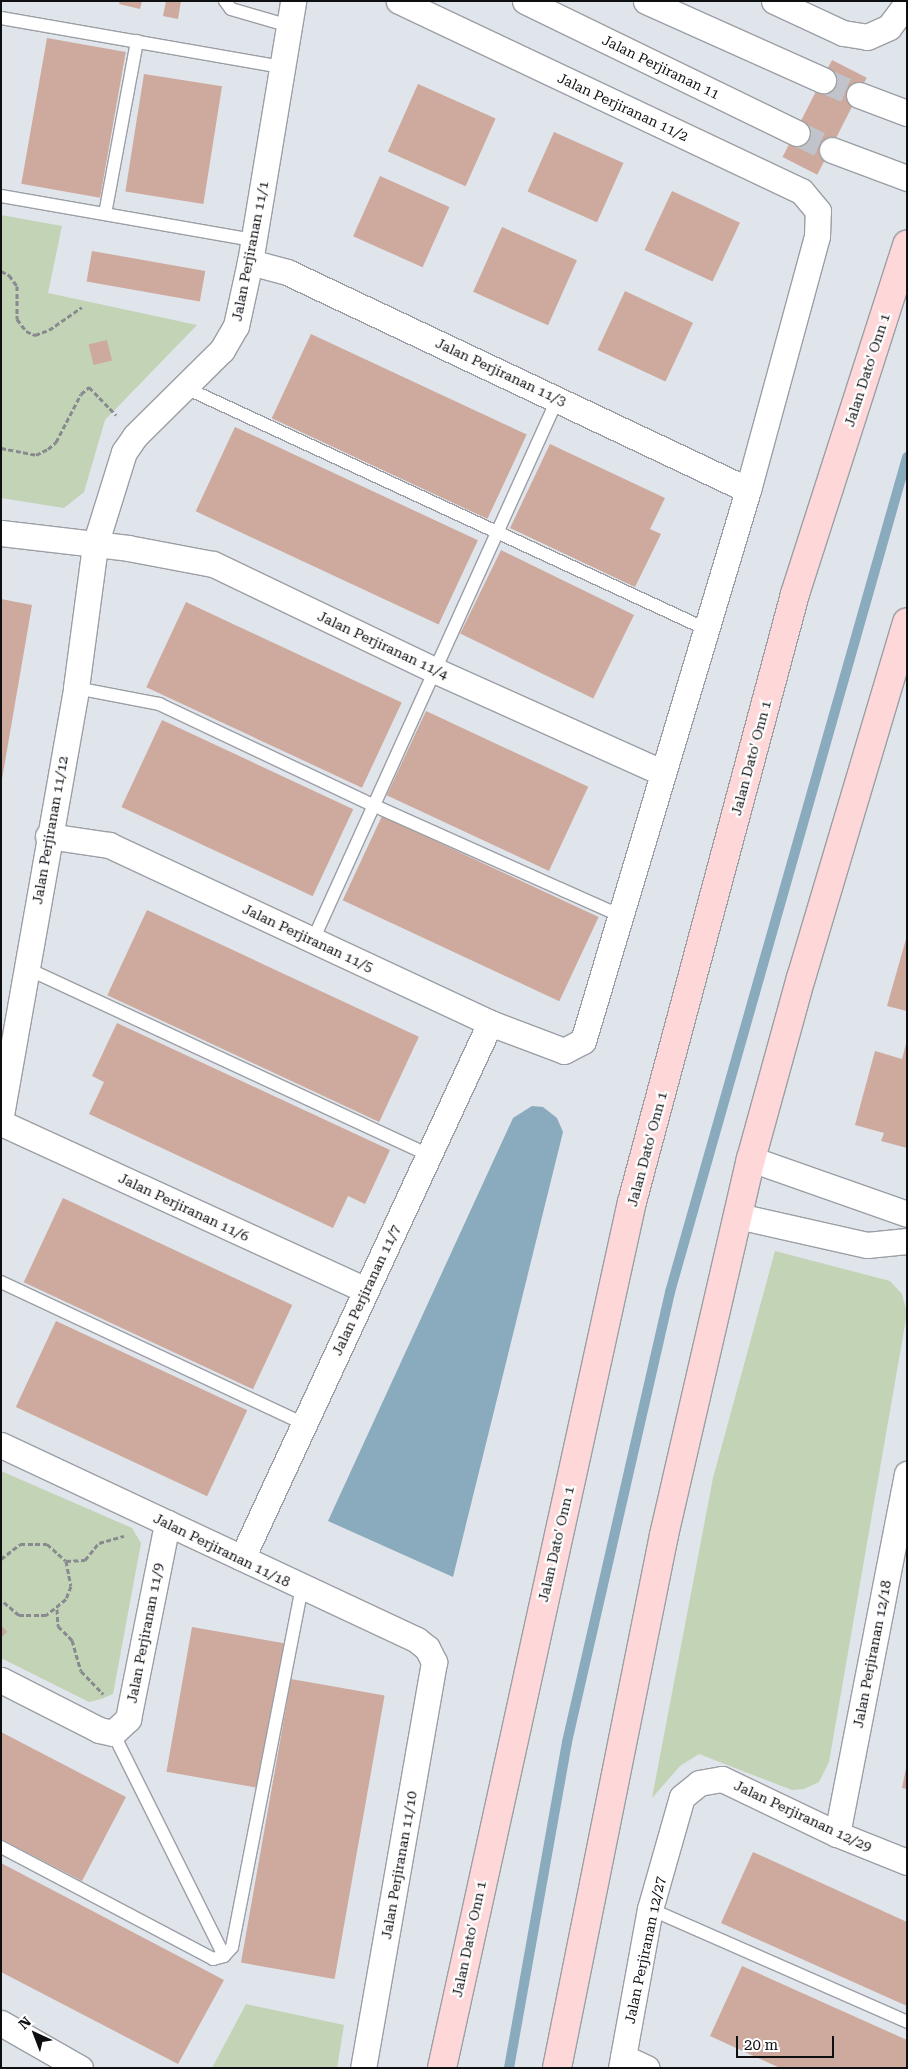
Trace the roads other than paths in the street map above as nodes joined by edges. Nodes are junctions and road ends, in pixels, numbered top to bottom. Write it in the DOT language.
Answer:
graph roads {
  1 [pos="225,1"];
  2 [pos="293,1"];
  3 [pos="399,1"];
  4 [pos="525,1"];
  5 [pos="646,1"];
  6 [pos="774,1"];
  7 [pos="907,3"];
  8 [pos="1,18"];
  9 [pos="289,26"];
  10 [pos="137,42"];
  11 [pos="282,67"];
  12 [pos="823,80"];
  13 [pos="859,95"];
  14 [pos="907,113"];
  15 [pos="797,133"];
  16 [pos="832,150"];
  17 [pos="907,178"];
  18 [pos="1,196"];
  19 [pos="105,214"];
  20 [pos="907,245"];
  21 [pos="252,251"];
  22 [pos="186,388"];
  23 [pos="558,398"];
  24 [pos="748,490"];
  25 [pos="1,533"];
  26 [pos="495,534"];
  27 [pos="95,545"];
  28 [pos="907,622"];
  29 [pos="706,630"];
  30 [pos="434,670"];
  31 [pos="76,688"];
  32 [pos="663,773"];
  33 [pos="375,806"];
  34 [pos="48,836"];
  35 [pos="621,916"];
  36 [pos="313,940"];
  37 [pos="26,968"];
  38 [pos="490,1023"];
  39 [pos="564,1051"];
  40 [pos="5,1067"];
  41 [pos="1,1115"];
  42 [pos="1,1123"];
  43 [pos="429,1155"];
  44 [pos="751,1159"];
  45 [pos="907,1214"];
  46 [pos="738,1216"];
  47 [pos="907,1240"];
  48 [pos="1,1282"];
  49 [pos="366,1290"];
  50 [pos="304,1424"];
  51 [pos="1,1445"];
  52 [pos="907,1474"];
  53 [pos="167,1523"];
  54 [pos="899,1553"];
  55 [pos="242,1558"];
  56 [pos="302,1588"];
  57 [pos="434,1662"];
  58 [pos="1,1680"];
  59 [pos="113,1733"];
  60 [pos="699,1783"];
  61 [pos="837,1834"];
  62 [pos="1,1847"];
  63 [pos="907,1862"];
  64 [pos="650,1909"];
  65 [pos="224,1956"];
  66 [pos="907,2022"];
  67 [pos="1,2023"];
  68 [pos="622,2062"];
  69 [pos="80,2068"];
  70 [pos="363,2068"];
  71 [pos="442,2068"];
  72 [pos="557,2068"];
  73 [pos="647,2068"];
  1 -- 9 [label="lane"];
  2 -- 9 [label="street, Jalan Perjiranan 11/1"];
  3 -- 24 [label="street, Jalan Perjiranan 11/2"];
  4 -- 15 [label="street, Jalan Perjiranan 11"];
  5 -- 12 [label="street"];
  6 -- 7 [label="street"];
  8 -- 10 [label="lane"];
  9 -- 11 [label="street, Jalan Perjiranan 11/1"];
  10 -- 11 [label="lane"];
  10 -- 19 [label="lane"];
  11 -- 21 [label="street, Jalan Perjiranan 11/1"];
  13 -- 14 [label="street"];
  16 -- 17 [label="street"];
  18 -- 19 [label="lane"];
  19 -- 21 [label="lane"];
  20 -- 71 [label="main road, Jalan Dato' Onn 1"];
  21 -- 22 [label="street, Jalan Perjiranan 11/1"];
  21 -- 23 [label="street, Jalan Perjiranan 11/3"];
  22 -- 26 [label="lane"];
  22 -- 27 [label="street, Jalan Perjiranan 11/1"];
  23 -- 24 [label="street, Jalan Perjiranan 11/3"];
  23 -- 26 [label="lane"];
  24 -- 29 [label="street, Jalan Perjiranan 11/2"];
  25 -- 27 [label="street, Jalan Perjiranan 11/4"];
  26 -- 29 [label="lane"];
  26 -- 30 [label="lane"];
  27 -- 30 [label="street, Jalan Perjiranan 11/4"];
  27 -- 31 [label="street, Jalan Perjiranan 11/12"];
  28 -- 44 [label="main road"];
  29 -- 32 [label="street, Jalan Perjiranan 11/2"];
  30 -- 32 [label="street, Jalan Perjiranan 11/4"];
  30 -- 33 [label="lane"];
  31 -- 33 [label="lane"];
  31 -- 34 [label="street, Jalan Perjiranan 11/12"];
  32 -- 35 [label="street, Jalan Perjiranan 11/2"];
  33 -- 35 [label="lane"];
  33 -- 36 [label="lane"];
  34 -- 36 [label="street, Jalan Perjiranan 11/5"];
  34 -- 37 [label="street, Jalan Perjiranan 11/12"];
  35 -- 39 [label="street, Jalan Perjiranan 11/2"];
  36 -- 38 [label="street, Jalan Perjiranan 11/5"];
  37 -- 40 [label="street, Jalan Perjiranan 11/12"];
  37 -- 43 [label="lane"];
  38 -- 39 [label="street, Jalan Perjiranan 11/5"];
  38 -- 43 [label="street, Jalan Perjiranan 11/7"];
  40 -- 41 [label="street, Jalan Perjiranan 11/12"];
  42 -- 49 [label="street, Jalan Perjiranan 11/6"];
  43 -- 49 [label="street, Jalan Perjiranan 11/7"];
  44 -- 45 [label="street"];
  44 -- 46 [label="main road"];
  46 -- 47 [label="street"];
  46 -- 72 [label="main road"];
  48 -- 50 [label="lane"];
  49 -- 50 [label="street, Jalan Perjiranan 11/7"];
  50 -- 55 [label="street, Jalan Perjiranan 11/7"];
  51 -- 53 [label="street, Jalan Perjiranan 11/18"];
  52 -- 54 [label="street, Jalan Perjiranan 12/18"];
  53 -- 55 [label="street, Jalan Perjiranan 11/18"];
  53 -- 59 [label="street, Jalan Perjiranan 11/9"];
  54 -- 61 [label="street, Jalan Perjiranan 12/18"];
  55 -- 56 [label="street, Jalan Perjiranan 11/18"];
  56 -- 57 [label="street, Jalan Perjiranan 11/18"];
  56 -- 65 [label="lane"];
  57 -- 70 [label="street, Jalan Perjiranan 11/10"];
  58 -- 59 [label="street"];
  59 -- 65 [label="lane"];
  60 -- 61 [label="street, Jalan Perjiranan 12/29"];
  60 -- 64 [label="street, Jalan Perjiranan 12/27"];
  61 -- 63 [label="street, Jalan Perjiranan 12/29"];
  62 -- 65 [label="lane"];
  64 -- 66 [label="lane"];
  64 -- 68 [label="street, Jalan Perjiranan 12/27"];
  67 -- 69 [label="street"];
  68 -- 73 [label="street"];
}
